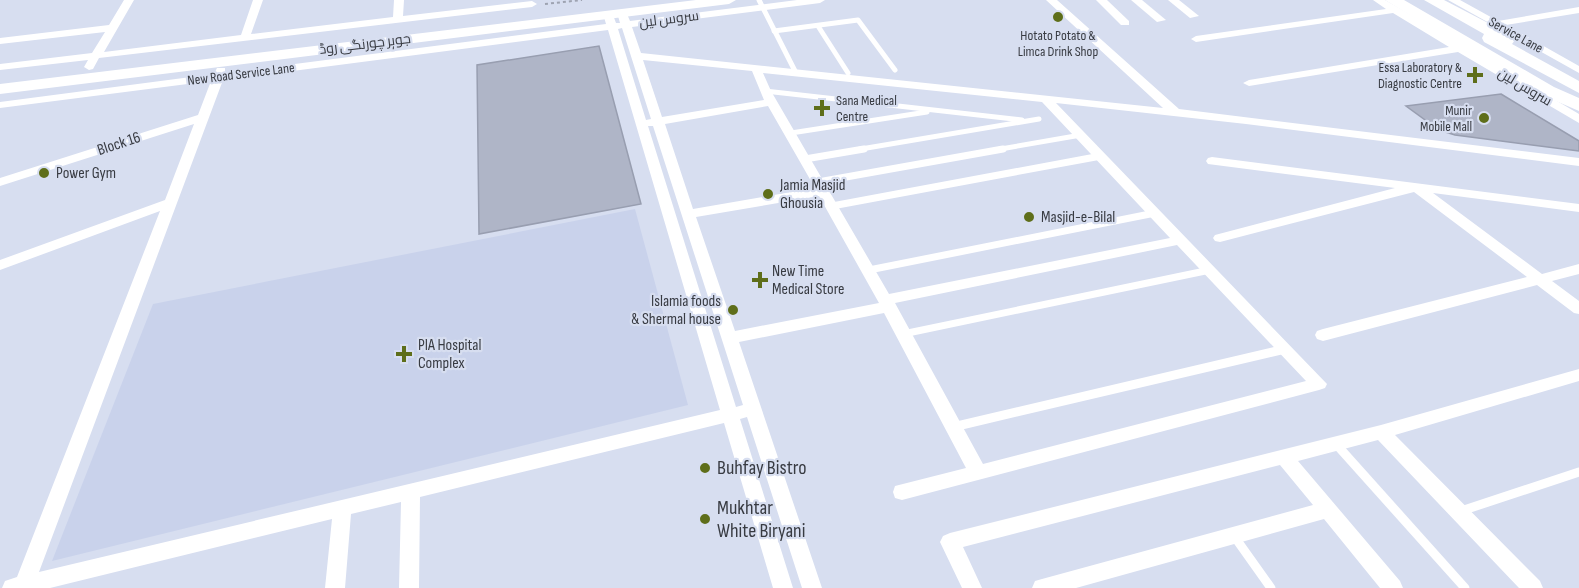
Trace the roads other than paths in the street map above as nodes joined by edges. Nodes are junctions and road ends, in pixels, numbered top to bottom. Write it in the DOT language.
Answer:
graph roads {
  1 [pos="129,0"];
  2 [pos="258,0"];
  3 [pos="399,0"];
  4 [pos="636,0"];
  5 [pos="729,0"];
  6 [pos="820,0"];
  7 [pos="1051,0"];
  8 [pos="1101,0"];
  9 [pos="1136,0"];
  10 [pos="1173,0"];
  11 [pos="1378,0"];
  12 [pos="1423,0"];
  13 [pos="1432,0"];
  14 [pos="1453,0"];
  15 [pos="761,4"];
  16 [pos="1399,4"];
  17 [pos="536,5"];
  18 [pos="1579,10"];
  19 [pos="1194,16"];
  20 [pos="398,19"];
  21 [pos="617,20"];
  22 [pos="1161,20"];
  23 [pos="1125,22"];
  24 [pos="1496,24"];
  25 [pos="818,26"];
  26 [pos="112,28"];
  27 [pos="774,31"];
  28 [pos="245,38"];
  29 [pos="1196,39"];
  30 [pos="0,41"];
  31 [pos="326,44"];
  32 [pos="292,48"];
  33 [pos="1460,48"];
  34 [pos="636,56"];
  35 [pos="93,61"];
  36 [pos="1579,61"];
  37 [pos="1566,63"];
  38 [pos="0,67"];
  39 [pos="222,68"];
  40 [pos="756,68"];
  41 [pos="895,70"];
  42 [pos="1579,70"];
  43 [pos="796,73"];
  44 [pos="848,73"];
  45 [pos="0,78"];
  46 [pos="1579,79"];
  47 [pos="1249,83"];
  48 [pos="0,89"];
  49 [pos="1570,89"];
  50 [pos="768,97"];
  51 [pos="1047,100"];
  52 [pos="1579,100"];
  53 [pos="0,105"];
  54 [pos="1579,105"];
  55 [pos="938,110"];
  56 [pos="1176,113"];
  57 [pos="204,117"];
  58 [pos="1039,119"];
  59 [pos="1579,119"];
  60 [pos="1022,120"];
  61 [pos="650,123"];
  62 [pos="791,134"];
  63 [pos="1081,135"];
  64 [pos="1101,156"];
  65 [pos="805,159"];
  66 [pos="1212,161"];
  67 [pos="1579,162"];
  68 [pos="0,182"];
  69 [pos="820,186"];
  70 [pos="1416,188"];
  71 [pos="172,201"];
  72 [pos="832,206"];
  73 [pos="1579,208"];
  74 [pos="1155,213"];
  75 [pos="688,214"];
  76 [pos="1220,238"];
  77 [pos="1181,240"];
  78 [pos="0,265"];
  79 [pos="1579,269"];
  80 [pos="869,270"];
  81 [pos="1210,270"];
  82 [pos="1539,279"];
  83 [pos="887,303"];
  84 [pos="1579,309"];
  85 [pos="903,334"];
  86 [pos="1323,335"];
  87 [pos="730,338"];
  88 [pos="1286,349"];
  89 [pos="1579,375"];
  90 [pos="754,409"];
  91 [pos="732,415"];
  92 [pos="953,427"];
  93 [pos="1380,432"];
  94 [pos="1336,444"];
  95 [pos="1284,457"];
  96 [pos="978,472"];
  97 [pos="1579,472"];
  98 [pos="902,492"];
  99 [pos="411,493"];
  100 [pos="342,510"];
  101 [pos="1326,510"];
  102 [pos="1459,512"];
  103 [pos="1234,536"];
  104 [pos="1092,582"];
  105 [pos="20,588"];
  106 [pos="335,588"];
  107 [pos="409,588"];
  108 [pos="783,588"];
  109 [pos="812,588"];
  110 [pos="972,588"];
  111 [pos="1042,588"];
  112 [pos="1271,588"];
  113 [pos="1393,588"];
  114 [pos="1465,588"];
  115 [pos="1533,588"];
  1 -- 26 [label="street"];
  2 -- 28 [label="street"];
  3 -- 20 [label="street"];
  4 -- 17 [label="main road, جوہر چورنگی روڈ"];
  5 -- 21 [label="main road, جوہر چورنگی روڈ"];
  6 -- 15 [label="street, سروس لین"];
  7 -- 56 [label="street"];
  8 -- 23 [label="street"];
  9 -- 22 [label="street"];
  10 -- 19 [label="street"];
  11 -- 16 [label="street, سروس لین"];
  12 -- 49 [label="main road"];
  13 -- 46 [label="main road"];
  14 -- 24 [label="street, Service Lane"];
  15 -- 21 [label="street, سروس لین"];
  15 -- 27 [label="lane"];
  16 -- 29 [label="street"];
  16 -- 33 [label="street, سروس لین"];
  16 -- 49 [label="main road"];
  16 -- 54 [label="main road"];
  17 -- 20 [label="street"];
  17 -- 31 [label="main road, جوہر چورنگی روڈ"];
  18 -- 24 [label="street"];
  20 -- 28 [label="street"];
  21 -- 31 [label="main road, جوہر چورنگی روڈ"];
  21 -- 34 [label="street"];
  21 -- 39 [label="street, New Road Service Lane"];
  21 -- 61 [label="street"];
  24 -- 37 [label="street, Service Lane"];
  25 -- 27 [label="lane"];
  25 -- 41 [label="lane"];
  25 -- 44 [label="lane"];
  26 -- 30 [label="street"];
  26 -- 35 [label="street"];
  27 -- 43 [label="lane"];
  28 -- 35 [label="street"];
  31 -- 32 [label="main road, جوہر چورنگی روڈ"];
  32 -- 35 [label="main road, جوہر چورنگی روڈ"];
  32 -- 39 [label="main road, جوہر چورنگی روڈ"];
  33 -- 47 [label="street"];
  33 -- 59 [label="street, سروس لین"];
  34 -- 40 [label="street"];
  34 -- 61 [label="street"];
  35 -- 38 [label="street"];
  35 -- 45 [label="main road, جوہر چورنگی روڈ"];
  36 -- 37 [label="street"];
  37 -- 42 [label="street, Service Lane"];
  39 -- 48 [label="main road, جوہر چورنگی روڈ"];
  39 -- 53 [label="street, New Road Service Lane"];
  39 -- 57 [label="street"];
  40 -- 43 [label="street"];
  40 -- 50 [label="street"];
  43 -- 51 [label="street"];
  49 -- 52 [label="main road"];
  50 -- 55 [label="lane"];
  50 -- 61 [label="street"];
  50 -- 62 [label="street"];
  51 -- 56 [label="street"];
  51 -- 63 [label="street"];
  55 -- 60 [label="lane"];
  55 -- 62 [label="lane"];
  56 -- 67 [label="street"];
  57 -- 68 [label="street, Block 16"];
  57 -- 71 [label="street"];
  58 -- 60 [label="lane"];
  60 -- 65 [label="lane"];
  61 -- 75 [label="street"];
  61 -- 91 [label="street"];
  62 -- 65 [label="street"];
  63 -- 64 [label="street"];
  63 -- 69 [label="lane"];
  64 -- 72 [label="lane"];
  64 -- 74 [label="street"];
  65 -- 69 [label="street"];
  66 -- 70 [label="street"];
  69 -- 72 [label="street"];
  69 -- 75 [label="street"];
  70 -- 73 [label="street"];
  70 -- 76 [label="street"];
  70 -- 82 [label="street"];
  71 -- 78 [label="street"];
  71 -- 105 [label="street"];
  72 -- 80 [label="street"];
  74 -- 77 [label="street"];
  74 -- 80 [label="lane"];
  75 -- 87 [label="street"];
  77 -- 81 [label="street"];
  77 -- 83 [label="street"];
  79 -- 82 [label="street"];
  80 -- 83 [label="street"];
  81 -- 85 [label="lane"];
  81 -- 88 [label="street"];
  82 -- 84 [label="street"];
  82 -- 86 [label="street"];
  83 -- 85 [label="street"];
  83 -- 87 [label="street"];
  85 -- 92 [label="street"];
  87 -- 90 [label="street"];
  88 -- 92 [label="lane"];
  88 -- 96 [label="street"];
  89 -- 93 [label="street"];
  90 -- 91 [label="street"];
  90 -- 109 [label="street"];
  91 -- 99 [label="street"];
  91 -- 108 [label="street"];
  92 -- 96 [label="street"];
  93 -- 94 [label="street"];
  93 -- 102 [label="street"];
  94 -- 95 [label="street"];
  94 -- 114 [label="lane"];
  95 -- 101 [label="street"];
  95 -- 110 [label="street"];
  96 -- 98 [label="street"];
  97 -- 102 [label="lane"];
  99 -- 100 [label="street"];
  99 -- 107 [label="street"];
  100 -- 105 [label="street"];
  100 -- 106 [label="street"];
  101 -- 103 [label="street"];
  101 -- 113 [label="street"];
  102 -- 115 [label="street"];
  103 -- 104 [label="street"];
  103 -- 112 [label="lane"];
  104 -- 111 [label="street"];
}
